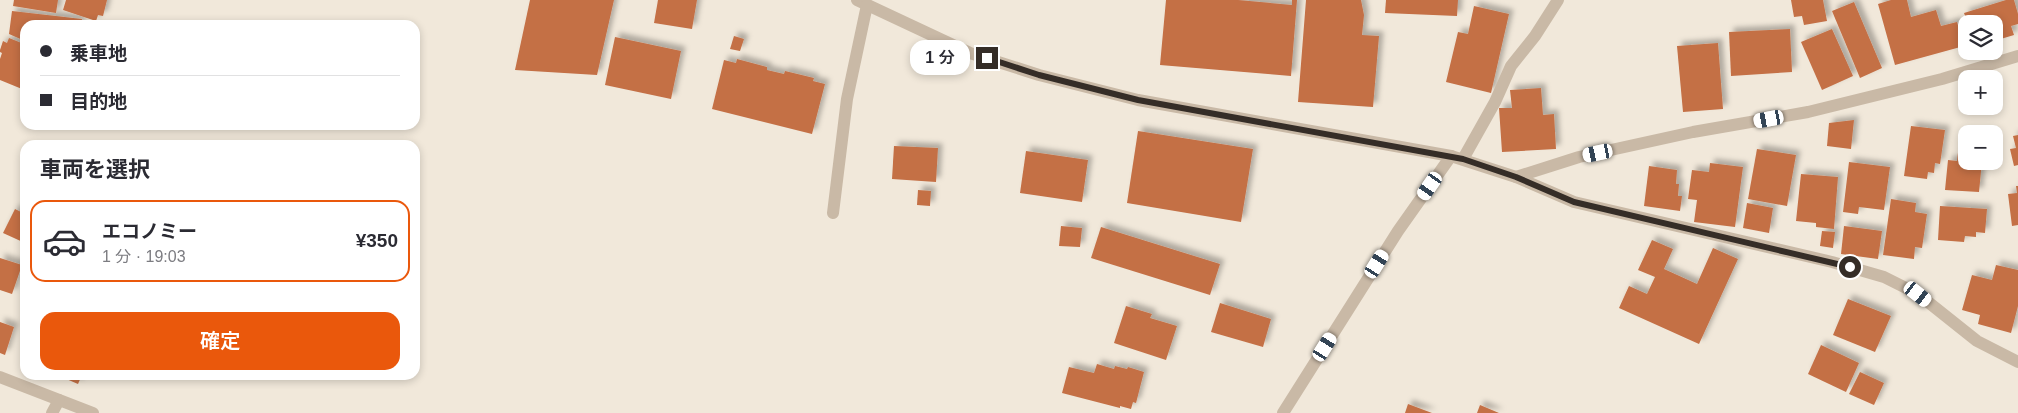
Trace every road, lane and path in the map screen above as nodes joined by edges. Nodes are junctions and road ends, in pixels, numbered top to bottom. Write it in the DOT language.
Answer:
graph roads {
  1 [pos="1558,0"];
  2 [pos="862,2"];
  3 [pos="2018,56"];
  4 [pos="1457,157"];
  5 [pos="1516,177"];
  6 [pos="834,212"];
  7 [pos="2018,362"];
  8 [pos="0,377"];
  9 [pos="59,400"];
  10 [pos="52,413"];
  11 [pos="93,413"];
  12 [pos="1283,413"];
  1 -- 4 [label="street"];
  2 -- 4 [label="street"];
  2 -- 6 [label="street"];
  3 -- 5 [label="street"];
  4 -- 5 [label="street"];
  4 -- 12 [label="street"];
  5 -- 7 [label="street"];
  8 -- 9 [label="street"];
  9 -- 10 [label="street"];
  9 -- 11 [label="street"];
}
